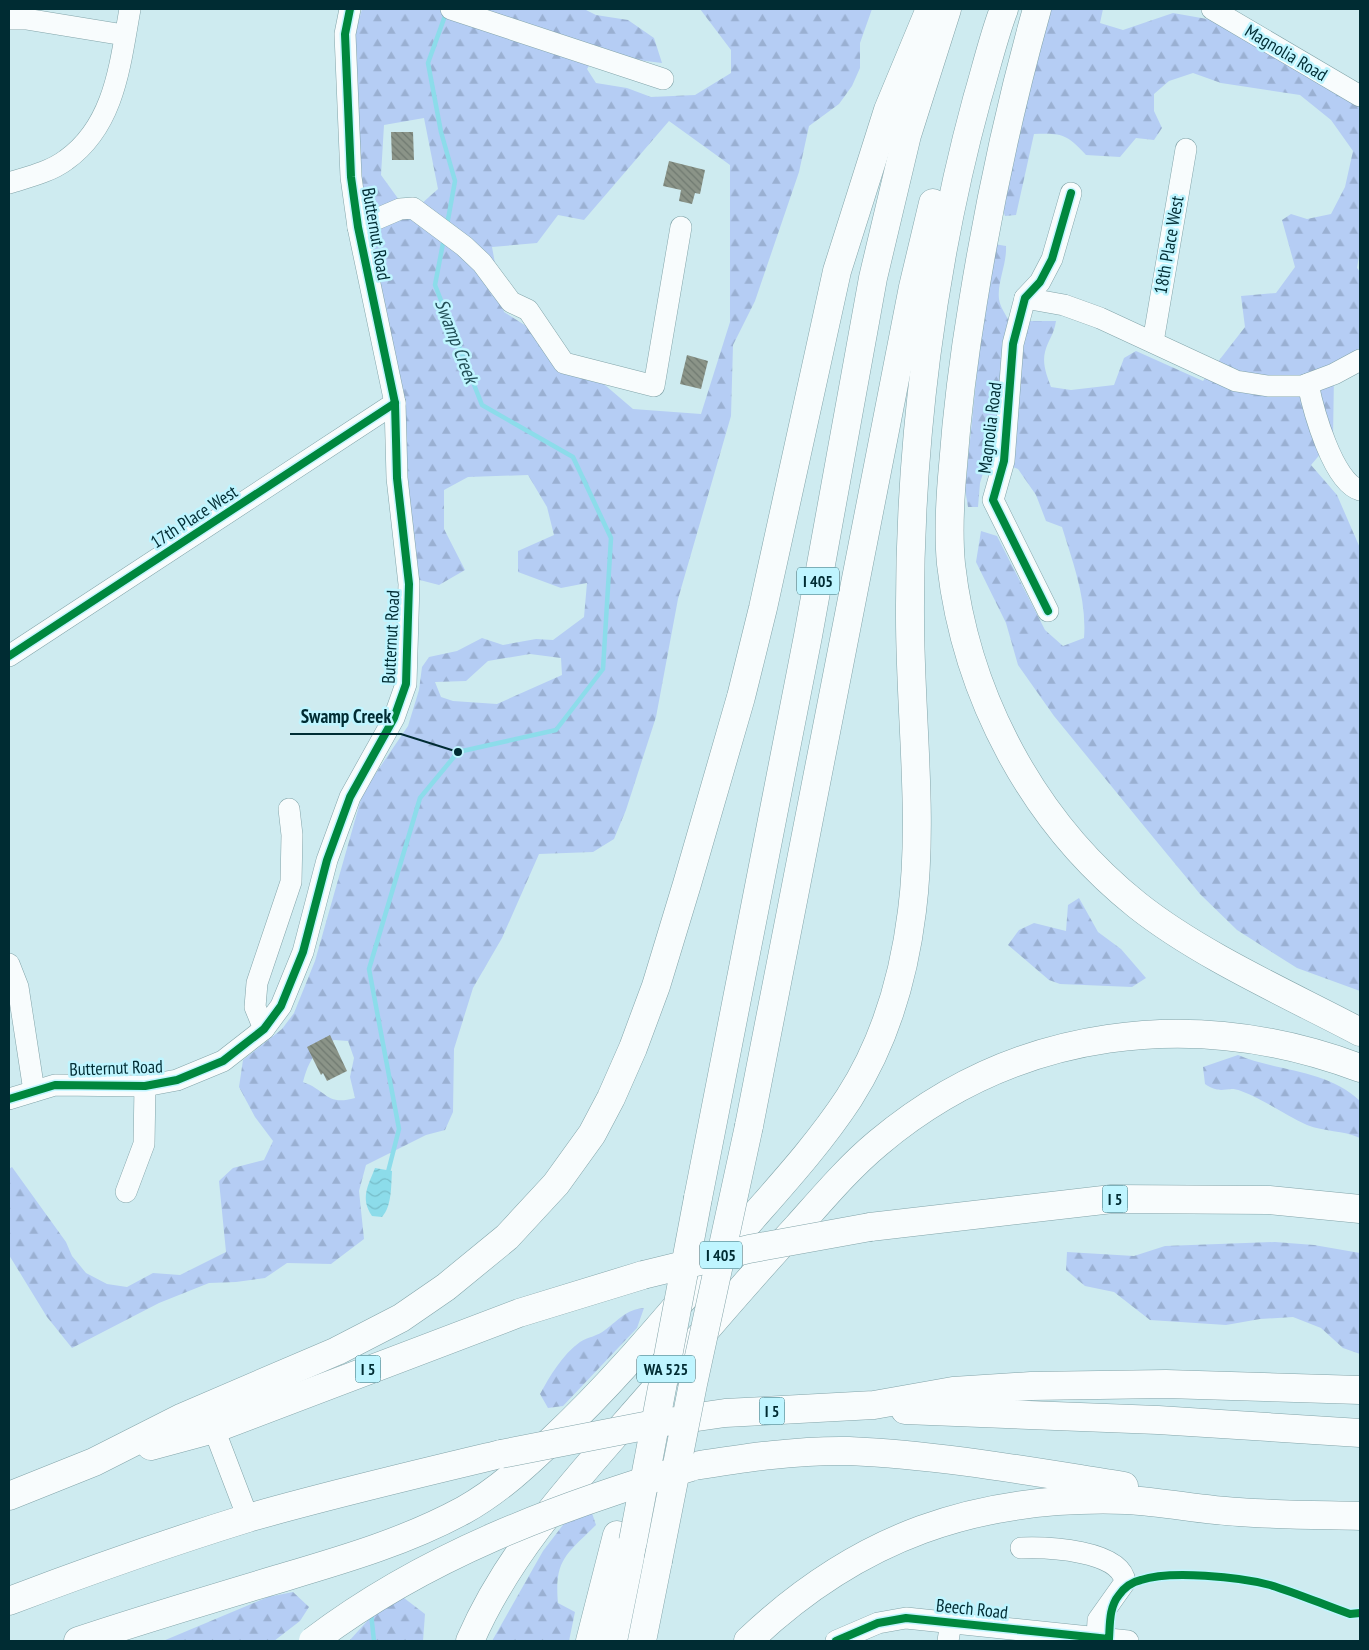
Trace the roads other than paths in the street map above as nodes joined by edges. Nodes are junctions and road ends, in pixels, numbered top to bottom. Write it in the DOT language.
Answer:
graph roads {
  1 [pos="130,9"];
  2 [pos="350,9"];
  3 [pos="930,9"];
  4 [pos="947,9"];
  5 [pos="988,9"];
  6 [pos="1004,9"];
  7 [pos="1037,9"];
  8 [pos="1212,9"];
  9 [pos="456,10"];
  10 [pos="9,19"];
  11 [pos="124,35"];
  12 [pos="663,79"];
  13 [pos="1360,96"];
  14 [pos="1186,148"];
  15 [pos="9,183"];
  16 [pos="1071,193"];
  17 [pos="358,226"];
  18 [pos="681,228"];
  19 [pos="1025,298"];
  20 [pos="1153,342"];
  21 [pos="1360,360"];
  22 [pos="1308,384"];
  23 [pos="395,403"];
  24 [pos="1360,490"];
  25 [pos="1048,611"];
  26 [pos="9,656"];
  27 [pos="288,809"];
  28 [pos="9,964"];
  29 [pos="264,1029"];
  30 [pos="1360,1032"];
  31 [pos="1360,1068"];
  32 [pos="145,1086"];
  33 [pos="34,1091"];
  34 [pos="9,1099"];
  35 [pos="126,1192"];
  36 [pos="1360,1209"];
  37 [pos="693,1384"];
  38 [pos="1360,1390"];
  39 [pos="874,1405"];
  40 [pos="214,1429"];
  41 [pos="1360,1433"];
  42 [pos="94,1462"];
  43 [pos="9,1496"];
  44 [pos="1314,1514"];
  45 [pos="1360,1516"];
  46 [pos="248,1518"];
  47 [pos="625,1538"];
  48 [pos="1021,1548"];
  49 [pos="9,1601"];
  50 [pos="950,1631"];
  51 [pos="1097,1638"];
  52 [pos="78,1641"];
  53 [pos="313,1641"];
  54 [pos="470,1641"];
  55 [pos="590,1641"];
  56 [pos="613,1641"];
  57 [pos="642,1641"];
  58 [pos="748,1641"];
  59 [pos="836,1641"];
  60 [pos="1128,1641"];
  1 -- 11 [label="street"];
  2 -- 17 [label="street, Butternut Road"];
  3 -- 42 [label="highway"];
  4 -- 47 [label="highway, I 405, bridge"];
  5 -- 37 [label="highway, I 405, bridge"];
  6 -- 52 [label="highway"];
  7 -- 30 [label="highway"];
  8 -- 13 [label="street, Magnolia Road"];
  9 -- 12 [label="street"];
  10 -- 11 [label="street"];
  11 -- 15 [label="street"];
  14 -- 20 [label="street, 18th Place West"];
  16 -- 19 [label="street"];
  17 -- 18 [label="street"];
  17 -- 23 [label="street, Butternut Road"];
  19 -- 20 [label="street"];
  19 -- 25 [label="street, Magnolia Road"];
  20 -- 22 [label="street"];
  21 -- 22 [label="street"];
  22 -- 24 [label="street"];
  23 -- 26 [label="street, 17th Place West"];
  23 -- 29 [label="street, Butternut Road"];
  27 -- 29 [label="street"];
  28 -- 33 [label="street"];
  29 -- 32 [label="street, Butternut Road"];
  31 -- 54 [label="highway"];
  32 -- 33 [label="street, Butternut Road"];
  32 -- 35 [label="street"];
  33 -- 34 [label="street, Butternut Road"];
  36 -- 40 [label="highway, I 5, bridge"];
  37 -- 57 [label="highway, WA 525, bridge"];
  38 -- 39 [label="highway, I 5"];
  39 -- 41 [label="highway"];
  39 -- 46 [label="highway, I 5, bridge"];
  40 -- 42 [label="highway, I 5"];
  40 -- 46 [label="street"];
  42 -- 43 [label="highway, I 5"];
  44 -- 45 [label="highway"];
  44 -- 53 [label="highway, bridge"];
  44 -- 58 [label="highway"];
  46 -- 49 [label="highway, I 5"];
  47 -- 55 [label="highway"];
  47 -- 56 [label="highway"];
  48 -- 51 [label="street"];
  50 -- 51 [label="street, Beech Road"];
  50 -- 59 [label="street, Beech Road"];
  51 -- 60 [label="street, Beech Road"];
}
